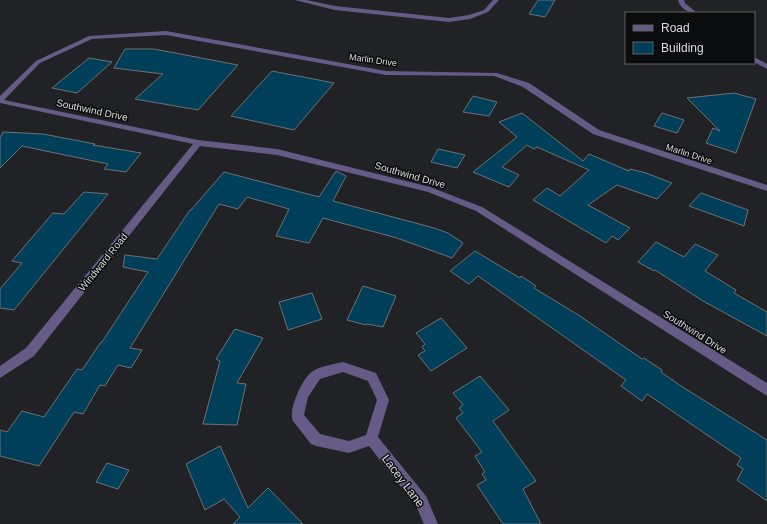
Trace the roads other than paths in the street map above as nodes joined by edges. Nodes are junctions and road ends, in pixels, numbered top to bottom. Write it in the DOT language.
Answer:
graph roads {
  1 [pos="298,0"];
  2 [pos="496,0"];
  3 [pos="681,0"];
  4 [pos="693,12"];
  5 [pos="755,60"];
  6 [pos="767,67"];
  7 [pos="0,101"];
  8 [pos="198,143"];
  9 [pos="767,188"];
  10 [pos="0,373"];
  11 [pos="767,390"];
  12 [pos="371,439"];
  13 [pos="432,524"];
  1 -- 2 [label="street"];
  3 -- 4 [label="street"];
  5 -- 6 [label="street"];
  7 -- 8 [label="street, Southwind Drive"];
  7 -- 9 [label="street, Marlin Drive"];
  8 -- 10 [label="street, Windward Road"];
  8 -- 11 [label="street, Southwind Drive"];
  12 -- 12 [label="street"];
  12 -- 13 [label="street, Lacey Lane"];
}
